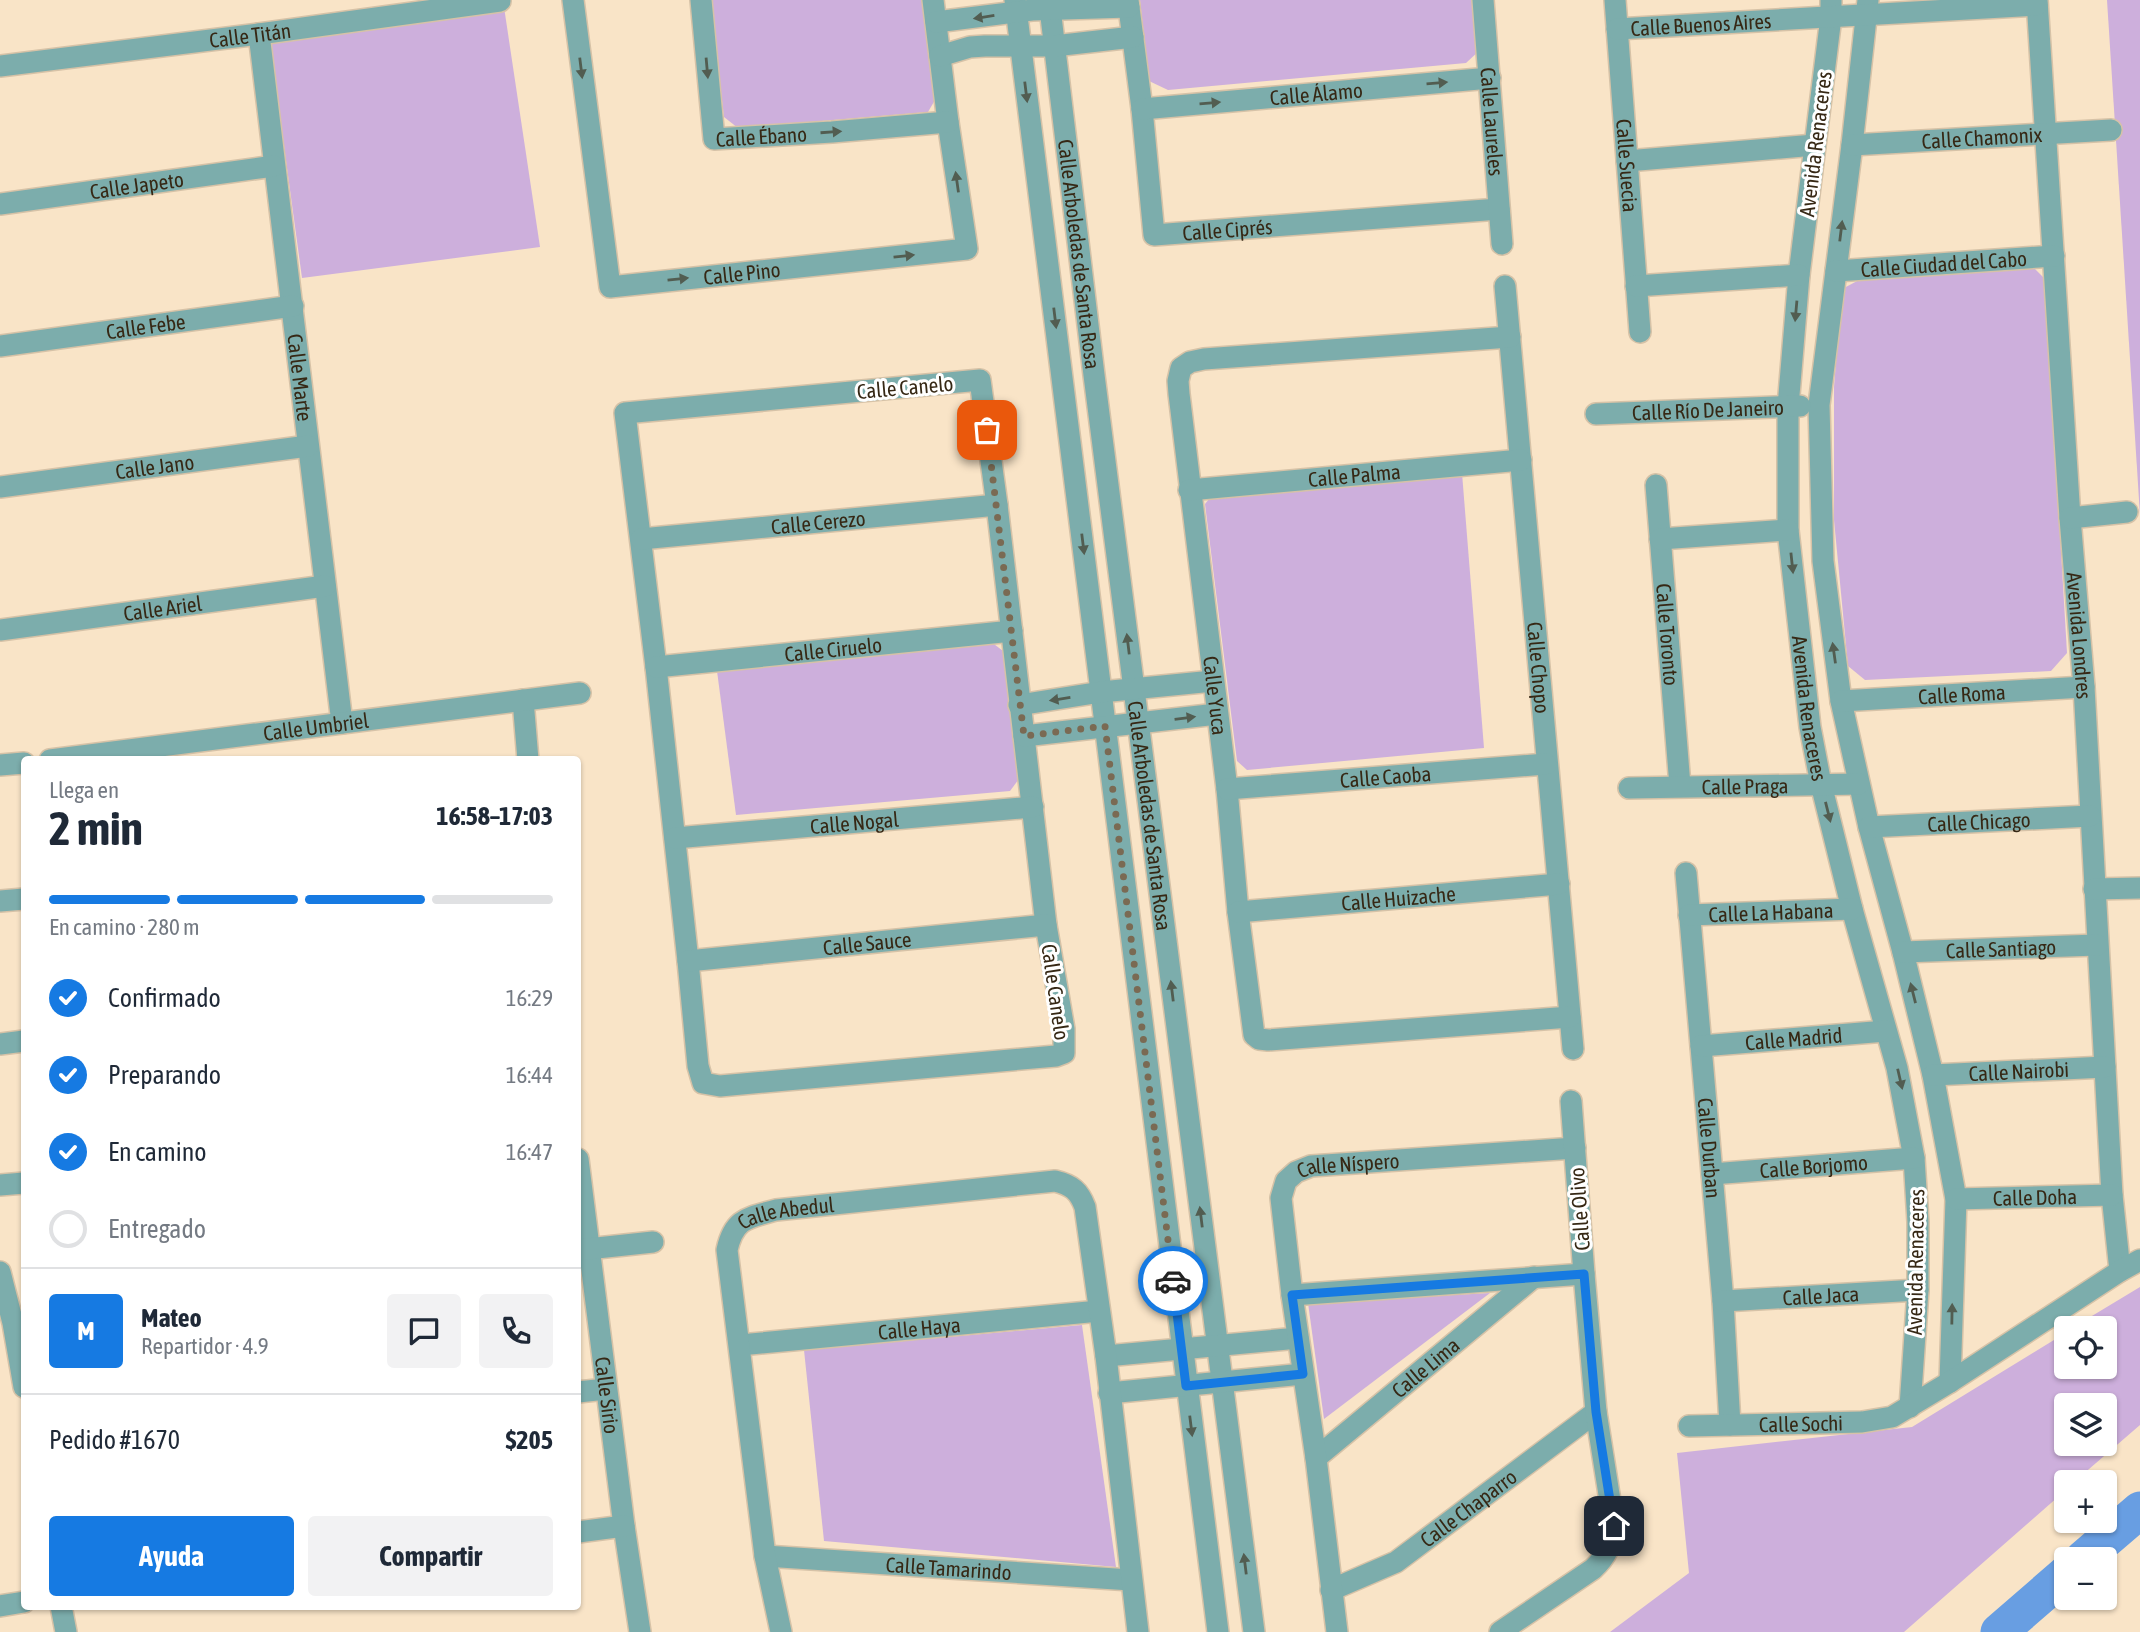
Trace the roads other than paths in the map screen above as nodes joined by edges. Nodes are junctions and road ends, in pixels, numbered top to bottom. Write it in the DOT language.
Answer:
graph roads {
  1 [pos="573,0"];
  2 [pos="701,0"];
  3 [pos="933,0"];
  4 [pos="1483,0"];
  5 [pos="1615,0"];
  6 [pos="500,1"];
  7 [pos="2037,3"];
  8 [pos="1128,4"];
  9 [pos="434,5"];
  10 [pos="1032,6"];
  11 [pos="1831,8"];
  12 [pos="1867,8"];
  13 [pos="936,22"];
  14 [pos="1617,29"];
  15 [pos="259,34"];
  16 [pos="1133,37"];
  17 [pos="1037,46"];
  18 [pos="940,56"];
  19 [pos="0,66"];
  20 [pos="1490,78"];
  21 [pos="1142,109"];
  22 [pos="948,122"];
  23 [pos="2111,130"];
  24 [pos="2046,133"];
  25 [pos="1815,145"];
  26 [pos="1852,145"];
  27 [pos="1627,161"];
  28 [pos="274,166"];
  29 [pos="0,204"];
  30 [pos="1499,209"];
  31 [pos="1502,244"];
  32 [pos="2054,256"];
  33 [pos="1836,271"];
  34 [pos="1799,275"];
  35 [pos="1505,286"];
  36 [pos="1636,286"];
  37 [pos="293,306"];
  38 [pos="1640,332"];
  39 [pos="1510,337"];
  40 [pos="0,346"];
  41 [pos="1819,405"];
  42 [pos="1788,407"];
  43 [pos="1596,414"];
  44 [pos="308,446"];
  45 [pos="1521,460"];
  46 [pos="1657,485"];
  47 [pos="0,487"];
  48 [pos="1189,490"];
  49 [pos="997,505"];
  50 [pos="2127,512"];
  51 [pos="2070,518"];
  52 [pos="1788,530"];
  53 [pos="641,538"];
  54 [pos="1660,538"];
  55 [pos="325,586"];
  56 [pos="0,629"];
  57 [pos="1012,631"];
  58 [pos="656,667"];
  59 [pos="1213,681"];
  60 [pos="2084,687"];
  61 [pos="1134,689"];
  62 [pos="1101,692"];
  63 [pos="580,693"];
  64 [pos="523,700"];
  65 [pos="1841,701"];
  66 [pos="1020,705"];
  67 [pos="1217,714"];
  68 [pos="342,723"];
  69 [pos="1139,723"];
  70 [pos="1105,726"];
  71 [pos="1024,736"];
  72 [pos="82,756"];
  73 [pos="528,756"];
  74 [pos="21,762"];
  75 [pos="1546,764"];
  76 [pos="0,765"];
  77 [pos="1821,784"];
  78 [pos="1859,784"];
  79 [pos="1680,786"];
  80 [pos="1629,788"];
  81 [pos="1227,789"];
  82 [pos="1033,807"];
  83 [pos="2090,816"];
  84 [pos="1869,827"];
  85 [pos="675,838"];
  86 [pos="1686,873"];
  87 [pos="1559,884"];
  88 [pos="2140,888"];
  89 [pos="2094,889"];
  90 [pos="21,899"];
  91 [pos="0,901"];
  92 [pos="1852,909"];
  93 [pos="1238,912"];
  94 [pos="1689,915"];
  95 [pos="1046,925"];
  96 [pos="2097,945"];
  97 [pos="1903,952"];
  98 [pos="688,961"];
  99 [pos="1570,1017"];
  100 [pos="1886,1031"];
  101 [pos="21,1041"];
  102 [pos="0,1044"];
  103 [pos="1701,1046"];
  104 [pos="1573,1049"];
  105 [pos="2105,1067"];
  106 [pos="1933,1075"];
  107 [pos="1571,1101"];
  108 [pos="1575,1148"];
  109 [pos="1914,1158"];
  110 [pos="1712,1174"];
  111 [pos="21,1183"];
  112 [pos="0,1185"];
  113 [pos="2112,1195"];
  114 [pos="1956,1199"];
  115 [pos="581,1213"];
  116 [pos="653,1242"];
  117 [pos="583,1249"];
  118 [pos="2140,1260"];
  119 [pos="2120,1271"];
  120 [pos="0,1272"];
  121 [pos="1584,1274"];
  122 [pos="1534,1277"];
  123 [pos="1918,1290"];
  124 [pos="1292,1295"];
  125 [pos="1723,1301"];
  126 [pos="1098,1311"];
  127 [pos="13,1322"];
  128 [pos="1298,1338"];
  129 [pos="740,1345"];
  130 [pos="1217,1346"];
  131 [pos="1182,1349"];
  132 [pos="1105,1356"];
  133 [pos="21,1369"];
  134 [pos="1303,1374"];
  135 [pos="1221,1382"];
  136 [pos="1950,1382"];
  137 [pos="1186,1386"];
  138 [pos="606,1389"];
  139 [pos="581,1392"];
  140 [pos="1110,1393"];
  141 [pos="1910,1407"];
  142 [pos="1596,1412"];
  143 [pos="1730,1425"];
  144 [pos="1689,1426"];
  145 [pos="1316,1458"];
  146 [pos="624,1526"];
  147 [pos="581,1532"];
  148 [pos="765,1556"];
  149 [pos="1131,1580"];
  150 [pos="1331,1590"];
  151 [pos="21,1602"];
  152 [pos="0,1606"];
  153 [pos="62,1610"];
  154 [pos="66,1632"];
  155 [pos="639,1632"];
  156 [pos="781,1632"];
  157 [pos="1138,1632"];
  158 [pos="1218,1632"];
  159 [pos="1254,1632"];
  160 [pos="1337,1632"];
  161 [pos="1500,1632"];
  1 -- 22 [label="street, Calle Pino, one-way"];
  2 -- 22 [label="street, Calle Ébano, one-way"];
  3 -- 13 [label="street, Calle Pino"];
  4 -- 20 [label="street, Calle Laureles"];
  5 -- 14 [label="street, Calle Suecia"];
  6 -- 9 [label="street, Calle Titán"];
  7 -- 12 [label="street, Calle Buenos Aires"];
  7 -- 24 [label="street, Avenida Londres"];
  8 -- 10 [label="street, Calle Ciprés"];
  8 -- 16 [label="street, Calle Ciprés"];
  9 -- 15 [label="street, Calle Titán"];
  10 -- 13 [label="street, one-way"];
  10 -- 17 [label="street, Calle Arboledas de Santa Rosa"];
  10 -- 17 [label="street, Calle Arboledas de Santa Rosa"];
  11 -- 12 [label="street, Calle Buenos Aires"];
  11 -- 14 [label="street, Calle Buenos Aires"];
  11 -- 25 [label="street, Avenida Renaceres"];
  12 -- 26 [label="street, Avenida Renaceres"];
  13 -- 18 [label="street, Calle Pino"];
  14 -- 27 [label="street, Calle Suecia"];
  15 -- 19 [label="street, Calle Titán"];
  15 -- 28 [label="street, Calle Marte"];
  16 -- 17 [label="street"];
  16 -- 21 [label="street, Calle Ciprés"];
  17 -- 18 [label="street"];
  61 -- 17 [label="street, Calle Arboledas de Santa Rosa, one-way"];
  17 -- 62 [label="street, Calle Arboledas de Santa Rosa, one-way"];
  18 -- 22 [label="street, Calle Pino"];
  21 -- 20 [label="street, Calle Álamo, one-way"];
  20 -- 30 [label="street, Calle Laureles"];
  21 -- 30 [label="street, Calle Ciprés"];
  23 -- 24 [label="street, Calle Chamonix"];
  24 -- 26 [label="street, Calle Chamonix"];
  24 -- 32 [label="street, Avenida Londres"];
  25 -- 27 [label="street"];
  25 -- 34 [label="street, Avenida Renaceres"];
  33 -- 26 [label="street, Avenida Renaceres, one-way"];
  27 -- 36 [label="street, Calle Suecia"];
  28 -- 29 [label="street, Calle Japeto"];
  28 -- 37 [label="street, Calle Marte"];
  30 -- 31 [label="street, Calle Laureles"];
  32 -- 33 [label="street, Calle Ciudad del Cabo"];
  32 -- 51 [label="street, Avenida Londres"];
  33 -- 41 [label="street, Avenida Renaceres"];
  34 -- 36 [label="street"];
  34 -- 42 [label="street, Avenida Renaceres, one-way"];
  35 -- 39 [label="street, Calle Chopo"];
  36 -- 38 [label="street, Calle Suecia"];
  37 -- 40 [label="street, Calle Febe"];
  37 -- 44 [label="street, Calle Marte"];
  39 -- 45 [label="street, Calle Chopo"];
  39 -- 48 [label="street, Calle Yuca"];
  41 -- 42 [label="street, Calle Río De Janeiro"];
  65 -- 41 [label="street, Avenida Renaceres, one-way"];
  42 -- 43 [label="street, Calle Río De Janeiro"];
  42 -- 52 [label="street, Avenida Renaceres"];
  44 -- 47 [label="street, Calle Jano"];
  44 -- 55 [label="street, Calle Marte"];
  45 -- 48 [label="street, Calle Palma"];
  45 -- 75 [label="street, Calle Chopo"];
  46 -- 54 [label="street, Calle Toronto"];
  48 -- 59 [label="street, Calle Yuca"];
  49 -- 53 [label="street, Calle Cerezo"];
  49 -- 53 [label="street, Calle Canelo"];
  49 -- 57 [label="street, Calle Canelo"];
  50 -- 51 [label="street"];
  51 -- 60 [label="street, Avenida Londres"];
  52 -- 54 [label="street"];
  52 -- 77 [label="street, Avenida Renaceres, one-way"];
  53 -- 58 [label="street, Calle Canelo"];
  54 -- 79 [label="street, Calle Toronto"];
  55 -- 56 [label="street, Calle Ariel"];
  55 -- 68 [label="street, Calle Marte"];
  57 -- 58 [label="street, Calle Ciruelo"];
  57 -- 66 [label="street, Calle Canelo"];
  58 -- 85 [label="street, Calle Canelo"];
  59 -- 61 [label="street"];
  59 -- 67 [label="street, Calle Yuca"];
  60 -- 65 [label="street, Calle Roma"];
  60 -- 83 [label="street, Avenida Londres"];
  61 -- 62 [label="street"];
  61 -- 69 [label="street, Calle Arboledas de Santa Rosa"];
  62 -- 66 [label="street, one-way"];
  62 -- 70 [label="street, Calle Arboledas de Santa Rosa"];
  63 -- 64 [label="street, Calle Umbriel"];
  64 -- 68 [label="street, Calle Umbriel"];
  64 -- 73 [label="street"];
  65 -- 78 [label="street, Avenida Renaceres"];
  66 -- 71 [label="street, Calle Canelo"];
  69 -- 67 [label="street, one-way"];
  67 -- 81 [label="street, Calle Yuca"];
  68 -- 72 [label="street, Calle Umbriel"];
  69 -- 70 [label="street"];
  130 -- 69 [label="street, Calle Arboledas de Santa Rosa, one-way"];
  70 -- 71 [label="street"];
  70 -- 131 [label="street, Calle Arboledas de Santa Rosa"];
  71 -- 82 [label="street, Calle Canelo"];
  74 -- 76 [label="street"];
  75 -- 81 [label="street, Calle Caoba"];
  75 -- 87 [label="street, Calle Chopo"];
  77 -- 78 [label="street, Calle Praga"];
  77 -- 79 [label="street, Calle Praga"];
  77 -- 92 [label="street, Avenida Renaceres, one-way"];
  78 -- 84 [label="street, Avenida Renaceres"];
  79 -- 80 [label="street, Calle Praga"];
  81 -- 93 [label="street, Calle Yuca"];
  82 -- 85 [label="street, Calle Nogal"];
  82 -- 95 [label="street, Calle Canelo"];
  83 -- 84 [label="street, Calle Chicago"];
  83 -- 89 [label="street, Avenida Londres"];
  84 -- 97 [label="street, Avenida Renaceres"];
  85 -- 98 [label="street, Calle Canelo"];
  86 -- 94 [label="street, Calle Durban"];
  87 -- 93 [label="street, Calle Huizache"];
  87 -- 99 [label="street, Calle Chopo"];
  88 -- 89 [label="street"];
  89 -- 96 [label="street, Avenida Londres"];
  90 -- 91 [label="street"];
  92 -- 94 [label="street, Calle La Habana"];
  92 -- 100 [label="street, Avenida Renaceres"];
  93 -- 99 [label="street, Calle Yuca"];
  94 -- 103 [label="street, Calle Durban"];
  95 -- 98 [label="street, Calle Sauce"];
  95 -- 98 [label="street, Calle Canelo"];
  96 -- 97 [label="street, Calle Santiago"];
  96 -- 105 [label="street, Avenida Londres"];
  106 -- 97 [label="street, Avenida Renaceres, one-way"];
  99 -- 104 [label="street, Calle Chopo"];
  100 -- 103 [label="street, Calle Madrid"];
  100 -- 109 [label="street, Avenida Renaceres, one-way"];
  101 -- 102 [label="street"];
  103 -- 110 [label="street, Calle Durban"];
  105 -- 106 [label="street, Calle Nairobi"];
  105 -- 113 [label="street, Avenida Londres"];
  106 -- 114 [label="street, Avenida Renaceres"];
  107 -- 108 [label="street, Calle Olivo"];
  108 -- 121 [label="street, Calle Olivo"];
  108 -- 124 [label="street, Calle Níspero"];
  109 -- 110 [label="street, Calle Borjomo"];
  109 -- 123 [label="street, Avenida Renaceres"];
  110 -- 125 [label="street, Calle Durban"];
  111 -- 112 [label="street"];
  113 -- 114 [label="street, Calle Doha"];
  113 -- 119 [label="street, Avenida Londres"];
  136 -- 114 [label="street, Avenida Renaceres, one-way"];
  115 -- 117 [label="street, Calle Sirio"];
  116 -- 117 [label="street"];
  117 -- 138 [label="street, Calle Sirio"];
  118 -- 119 [label="street, Calle Sochi"];
  119 -- 136 [label="street, Calle Sochi"];
  120 -- 127 [label="street"];
  121 -- 122 [label="street"];
  121 -- 142 [label="street, Calle Olivo"];
  122 -- 124 [label="street"];
  122 -- 145 [label="street, Calle Lima"];
  123 -- 125 [label="street, Calle Jaca"];
  123 -- 141 [label="street, Avenida Renaceres"];
  124 -- 128 [label="street, Calle Níspero"];
  125 -- 143 [label="street, Calle Durban"];
  126 -- 129 [label="street, Calle Haya"];
  126 -- 129 [label="street, Calle Abedul"];
  126 -- 132 [label="street, Calle Abedul"];
  127 -- 133 [label="street"];
  128 -- 130 [label="street"];
  128 -- 134 [label="street, Calle Níspero"];
  129 -- 148 [label="street, Calle Abedul"];
  130 -- 131 [label="street"];
  130 -- 135 [label="street, Calle Arboledas de Santa Rosa"];
  131 -- 132 [label="street"];
  131 -- 137 [label="street, Calle Arboledas de Santa Rosa"];
  132 -- 140 [label="street, Calle Abedul"];
  134 -- 135 [label="street"];
  134 -- 145 [label="street, Calle Níspero"];
  135 -- 137 [label="street"];
  159 -- 135 [label="street, Calle Arboledas de Santa Rosa, one-way"];
  136 -- 141 [label="street, Calle Sochi"];
  137 -- 140 [label="street"];
  137 -- 158 [label="street, Calle Arboledas de Santa Rosa, one-way"];
  138 -- 139 [label="street"];
  138 -- 146 [label="street, Calle Sirio"];
  140 -- 149 [label="street, Calle Abedul"];
  141 -- 143 [label="street, Calle Sochi"];
  142 -- 150 [label="street, Calle Chaparro"];
  142 -- 161 [label="street, Calle Olivo"];
  143 -- 144 [label="street, Calle Sochi"];
  145 -- 150 [label="street, Calle Níspero"];
  146 -- 147 [label="street"];
  146 -- 155 [label="street, Calle Sirio"];
  148 -- 149 [label="street, Calle Tamarindo"];
  148 -- 156 [label="street, Calle Abedul"];
  149 -- 157 [label="street, Calle Abedul"];
  150 -- 160 [label="street, Calle Níspero"];
  151 -- 152 [label="street"];
  153 -- 154 [label="street"];
}
